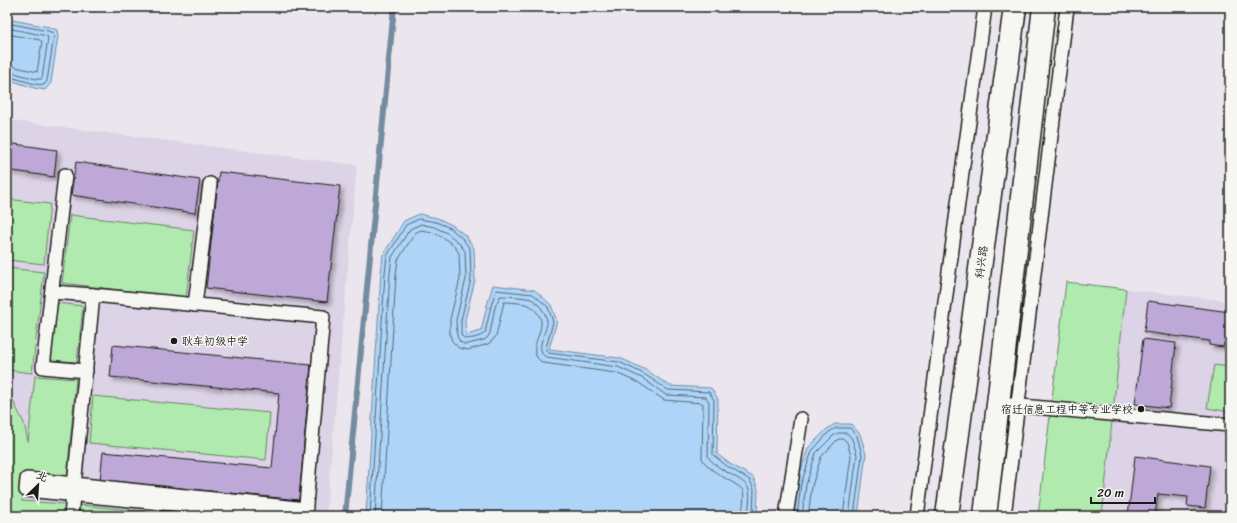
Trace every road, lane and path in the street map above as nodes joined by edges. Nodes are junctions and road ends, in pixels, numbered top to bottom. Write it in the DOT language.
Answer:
graph roads {
  1 [pos="985,7"];
  2 [pos="1015,7"];
  3 [pos="1044,7"];
  4 [pos="1067,7"];
  5 [pos="65,175"];
  6 [pos="210,184"];
  7 [pos="52,292"];
  8 [pos="93,295"];
  9 [pos="195,305"];
  10 [pos="86,370"];
  11 [pos="1008,405"];
  12 [pos="801,419"];
  13 [pos="1230,425"];
  14 [pos="74,490"];
  15 [pos="171,507"];
  16 [pos="302,514"];
  17 [pos="71,516"];
  18 [pos="786,516"];
  19 [pos="917,516"];
  20 [pos="946,516"];
  21 [pos="985,516"];
  22 [pos="1004,516"];
  1 -- 19 [label="lane"];
  2 -- 20 [label="main road, 科兴路"];
  3 -- 11 [label="main road"];
  4 -- 11 [label="lane"];
  5 -- 7 [label="lane"];
  6 -- 9 [label="lane"];
  7 -- 8 [label="lane"];
  7 -- 10 [label="lane"];
  8 -- 9 [label="lane"];
  8 -- 10 [label="lane"];
  9 -- 16 [label="lane"];
  10 -- 14 [label="lane"];
  11 -- 13 [label="lane"];
  11 -- 21 [label="main road"];
  11 -- 22 [label="lane"];
  12 -- 18 [label="lane"];
  14 -- 15 [label="lane"];
  14 -- 17 [label="lane"];
  15 -- 16 [label="lane"];
}
